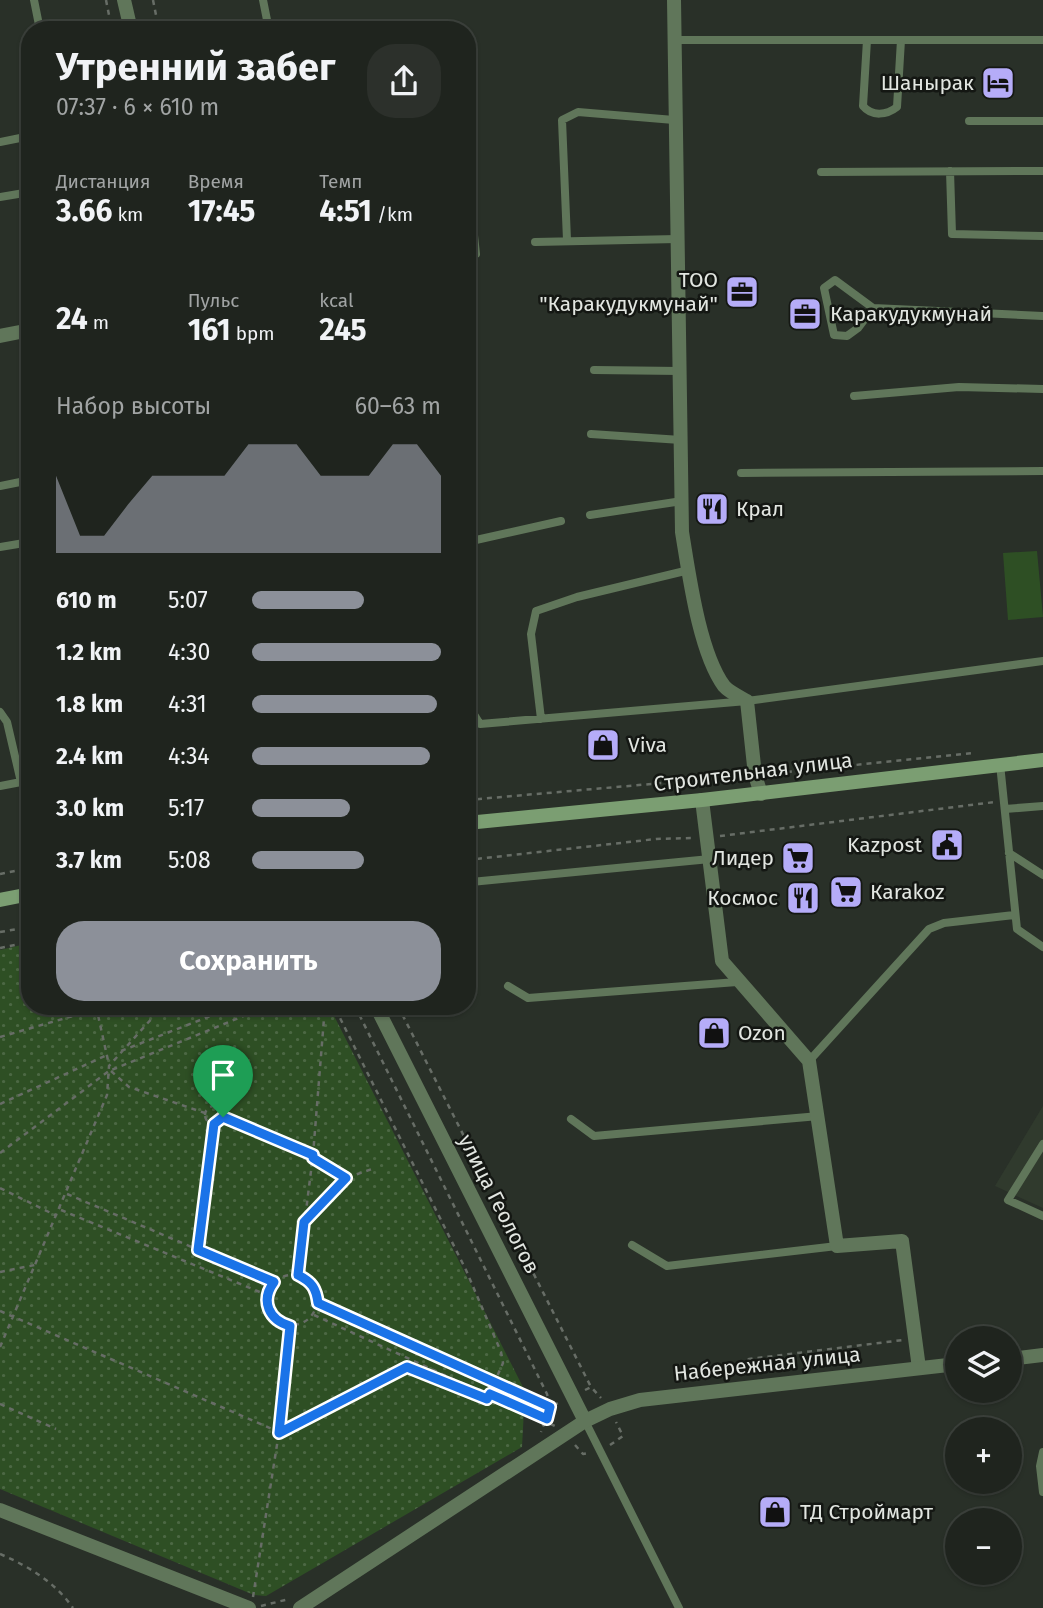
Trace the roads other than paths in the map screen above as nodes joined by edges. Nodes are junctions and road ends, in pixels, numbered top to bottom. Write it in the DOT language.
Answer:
graph roads {
  1 [pos="34,0"];
  2 [pos="124,0"];
  3 [pos="263,0"];
  4 [pos="674,0"];
  5 [pos="38,21"];
  6 [pos="129,21"];
  7 [pos="266,21"];
  8 [pos="674,40"];
  9 [pos="867,40"];
  10 [pos="901,40"];
  11 [pos="1043,40"];
  12 [pos="674,120"];
  13 [pos="969,121"];
  14 [pos="1043,121"];
  15 [pos="21,138"];
  16 [pos="0,142"];
  17 [pos="950,171"];
  18 [pos="821,172"];
  19 [pos="1043,172"];
  20 [pos="21,193"];
  21 [pos="0,197"];
  22 [pos="1043,236"];
  23 [pos="677,239"];
  24 [pos="567,240"];
  25 [pos="534,242"];
  26 [pos="873,308"];
  27 [pos="1043,316"];
  28 [pos="21,332"];
  29 [pos="0,336"];
  30 [pos="594,370"];
  31 [pos="680,372"];
  32 [pos="1043,389"];
  33 [pos="854,396"];
  34 [pos="591,434"];
  35 [pos="681,440"];
  36 [pos="1043,471"];
  37 [pos="741,473"];
  38 [pos="21,482"];
  39 [pos="0,486"];
  40 [pos="682,501"];
  41 [pos="590,515"];
  42 [pos="561,522"];
  43 [pos="476,540"];
  44 [pos="21,544"];
  45 [pos="0,547"];
  46 [pos="688,570"];
  47 [pos="1043,661"];
  48 [pos="747,701"];
  49 [pos="0,712"];
  50 [pos="476,716"];
  51 [pos="541,719"];
  52 [pos="1043,760"];
  53 [pos="1000,764"];
  54 [pos="0,786"];
  55 [pos="761,794"];
  56 [pos="702,800"];
  57 [pos="1004,805"];
  58 [pos="1043,806"];
  59 [pos="476,822"];
  60 [pos="1009,853"];
  61 [pos="710,859"];
  62 [pos="1043,875"];
  63 [pos="476,879"];
  64 [pos="21,896"];
  65 [pos="0,900"];
  66 [pos="1014,915"];
  67 [pos="1043,947"];
  68 [pos="737,982"];
  69 [pos="508,986"];
  70 [pos="381,1015"];
  71 [pos="809,1061"];
  72 [pos="819,1116"];
  73 [pos="571,1119"];
  74 [pos="1043,1144"];
  75 [pos="1043,1216"];
  76 [pos="632,1245"];
  77 [pos="837,1246"];
  78 [pos="1043,1355"];
  79 [pos="1022,1358"];
  80 [pos="945,1365"];
  81 [pos="919,1368"];
  82 [pos="585,1421"];
  83 [pos="1043,1452"];
  84 [pos="1043,1492"];
  85 [pos="0,1510"];
  86 [pos="250,1608"];
  87 [pos="300,1608"];
  88 [pos="678,1608"];
  1 -- 5 [label="lane"];
  2 -- 6 [label="street"];
  3 -- 7 [label="lane"];
  4 -- 8 [label="street"];
  8 -- 9 [label="lane"];
  8 -- 12 [label="street"];
  9 -- 10 [label="lane"];
  9 -- 10 [label="lane"];
  10 -- 11 [label="lane"];
  12 -- 23 [label="street"];
  12 -- 24 [label="lane"];
  13 -- 14 [label="lane"];
  15 -- 16 [label="lane"];
  17 -- 18 [label="lane"];
  17 -- 19 [label="lane"];
  17 -- 22 [label="lane"];
  20 -- 21 [label="lane"];
  23 -- 24 [label="lane"];
  23 -- 31 [label="street"];
  24 -- 25 [label="lane"];
  26 -- 26 [label="lane"];
  26 -- 27 [label="lane"];
  28 -- 29 [label="street"];
  30 -- 31 [label="lane"];
  31 -- 35 [label="street"];
  32 -- 33 [label="lane"];
  34 -- 35 [label="lane"];
  35 -- 40 [label="street"];
  36 -- 37 [label="lane"];
  38 -- 39 [label="lane"];
  40 -- 41 [label="lane"];
  40 -- 46 [label="street"];
  42 -- 43 [label="lane"];
  44 -- 45 [label="lane"];
  46 -- 48 [label="street"];
  46 -- 51 [label="lane"];
  47 -- 48 [label="lane"];
  48 -- 51 [label="lane"];
  48 -- 55 [label="street"];
  49 -- 54 [label="lane"];
  50 -- 51 [label="lane"];
  52 -- 53 [label="main road, Строительная улица"];
  53 -- 55 [label="main road, Строительная улица"];
  53 -- 57 [label="lane"];
  55 -- 56 [label="main road, Строительная улица"];
  56 -- 59 [label="main road, Строительная улица"];
  56 -- 61 [label="street"];
  57 -- 58 [label="lane"];
  57 -- 60 [label="lane"];
  60 -- 62 [label="lane"];
  60 -- 66 [label="lane"];
  61 -- 63 [label="lane"];
  61 -- 68 [label="street"];
  64 -- 65 [label="main road"];
  66 -- 67 [label="lane"];
  66 -- 71 [label="lane"];
  68 -- 69 [label="lane"];
  68 -- 71 [label="street"];
  70 -- 82 [label="street, улица Геологов"];
  71 -- 72 [label="street"];
  72 -- 73 [label="lane"];
  72 -- 77 [label="street"];
  74 -- 75 [label="lane"];
  76 -- 77 [label="lane"];
  77 -- 81 [label="street"];
  78 -- 79 [label="street"];
  80 -- 81 [label="street, Набережная улица"];
  81 -- 82 [label="street, Набережная улица"];
  82 -- 87 [label="street, Набережная улица"];
  82 -- 88 [label="lane"];
  83 -- 84 [label="lane"];
  85 -- 86 [label="street"];
}
